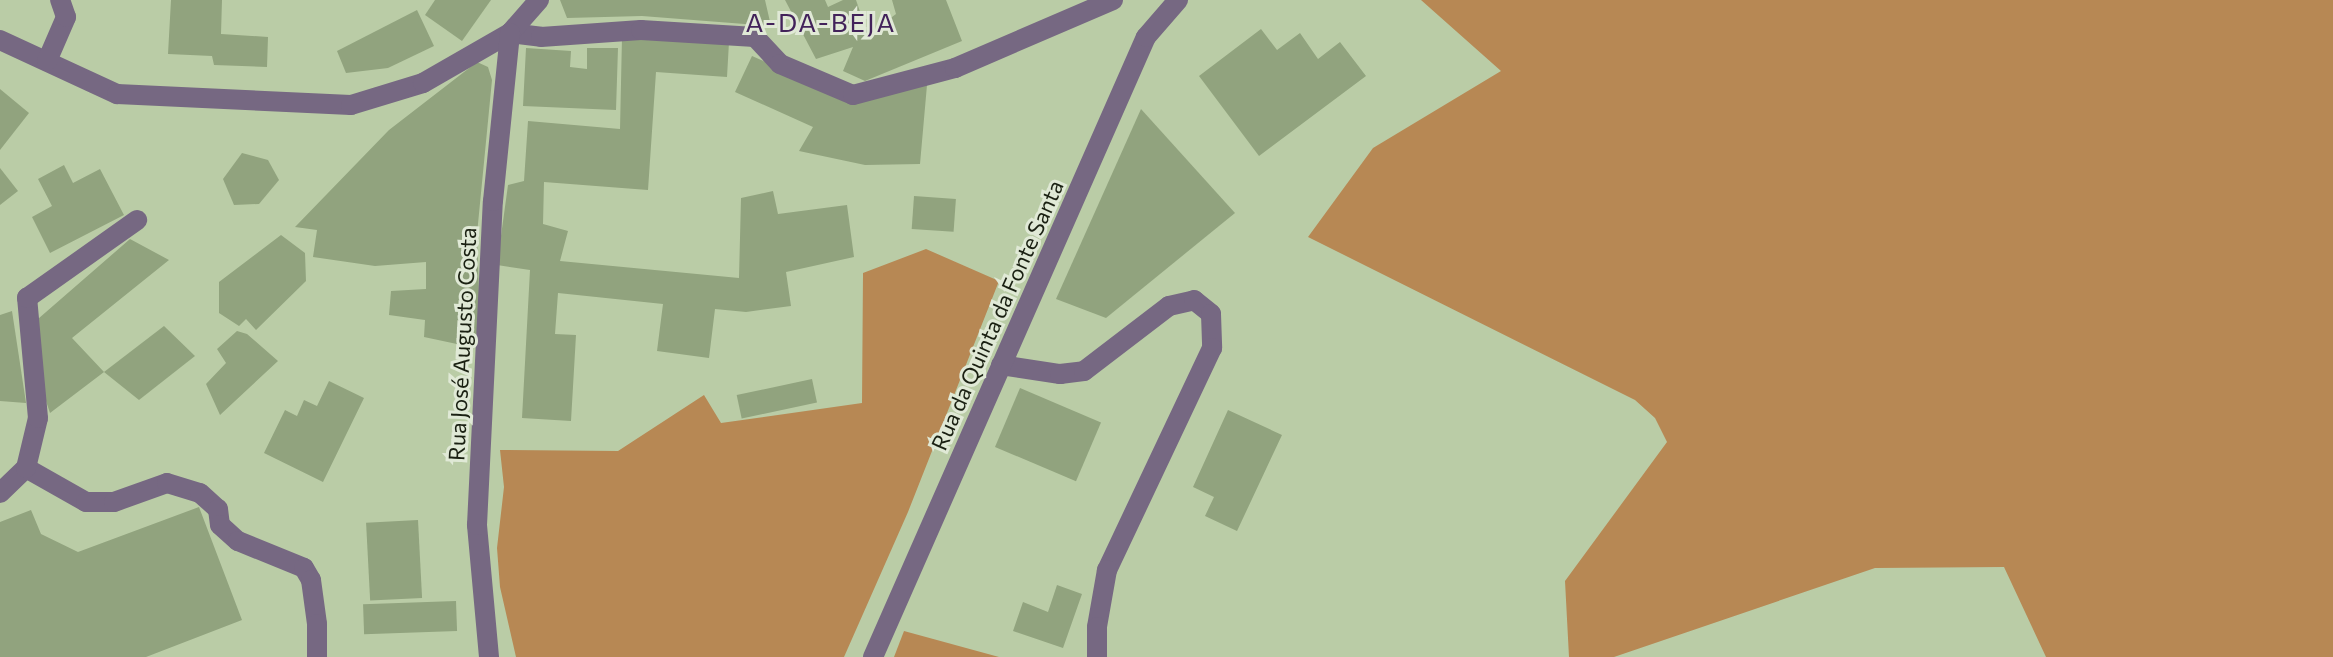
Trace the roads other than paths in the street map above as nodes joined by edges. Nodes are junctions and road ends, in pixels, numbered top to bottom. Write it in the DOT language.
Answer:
graph roads {
  1 [pos="60,0"];
  2 [pos="539,0"];
  3 [pos="1113,0"];
  4 [pos="1178,0"];
  5 [pos="510,33"];
  6 [pos="0,40"];
  7 [pos="47,61"];
  8 [pos="137,220"];
  9 [pos="1001,365"];
  10 [pos="26,468"];
  11 [pos="0,493"];
  12 [pos="317,657"];
  13 [pos="489,657"];
  14 [pos="873,657"];
  15 [pos="1097,657"];
  1 -- 7 [label="street"];
  2 -- 5 [label="street"];
  3 -- 5 [label="street"];
  4 -- 9 [label="street, Rua da Quinta da Fonte Santa"];
  5 -- 7 [label="street"];
  5 -- 13 [label="street, Rua José Augusto Costa"];
  6 -- 7 [label="street"];
  8 -- 10 [label="street"];
  9 -- 14 [label="street, Rua da Quinta da Fonte Santa"];
  9 -- 15 [label="street"];
  10 -- 11 [label="street"];
  10 -- 12 [label="street"];
}
